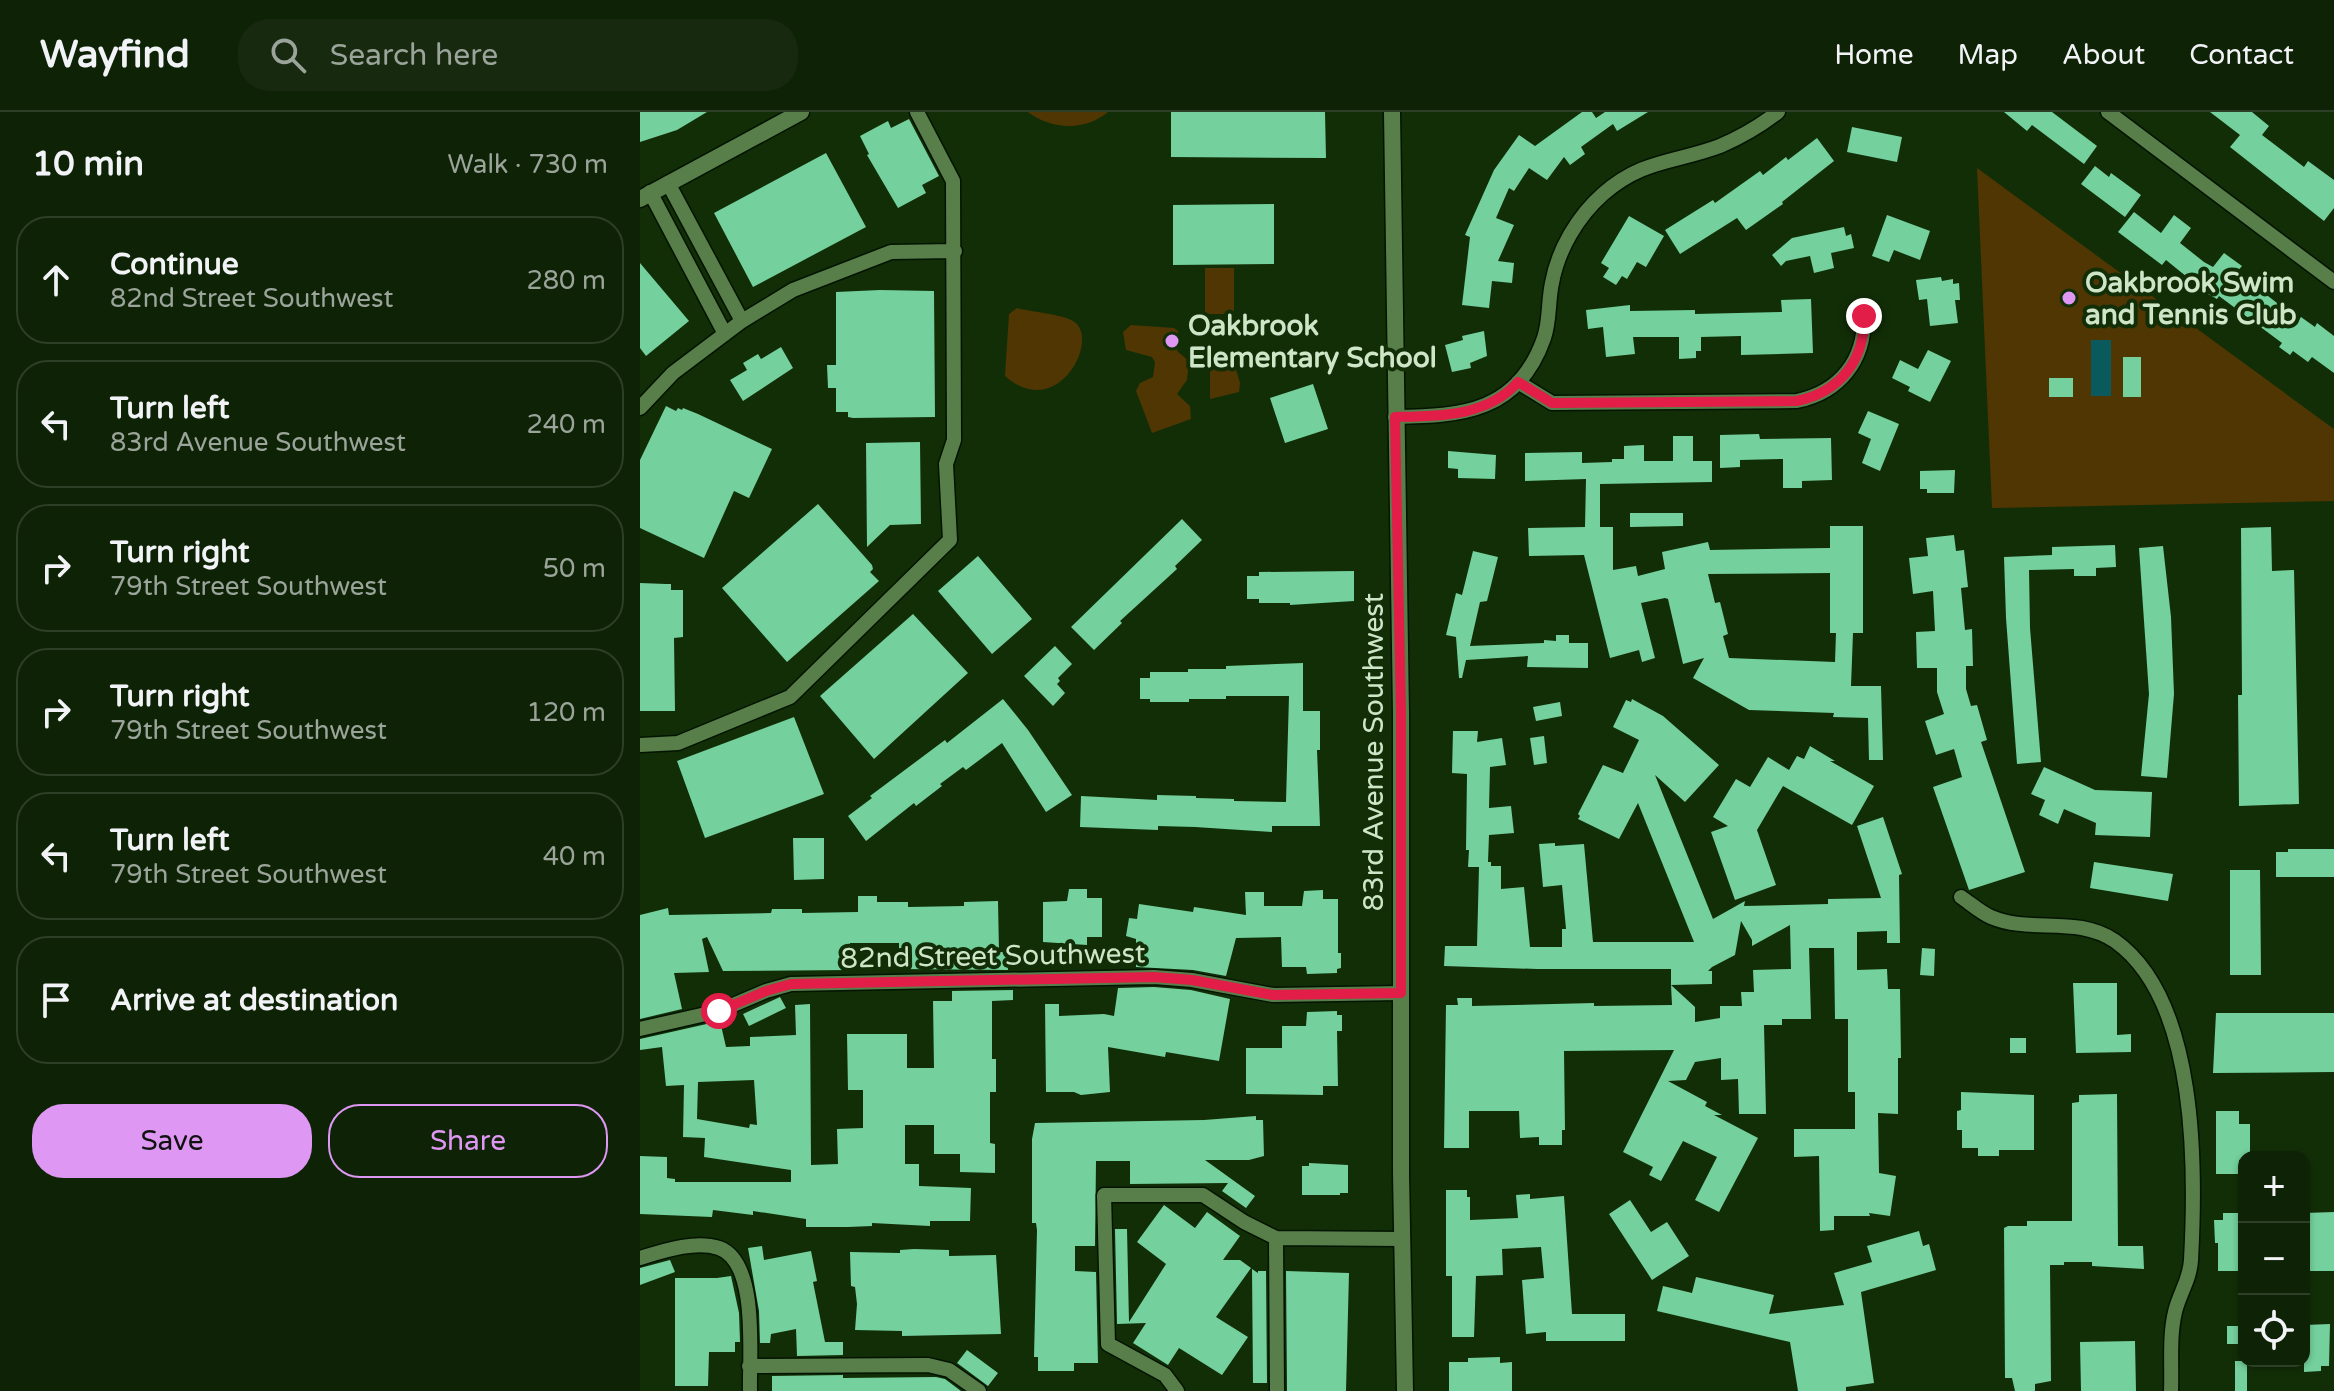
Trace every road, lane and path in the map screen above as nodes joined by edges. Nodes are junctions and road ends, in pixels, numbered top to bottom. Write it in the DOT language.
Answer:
graph roads {
  1 [pos="801,112"];
  2 [pos="917,112"];
  3 [pos="1392,112"];
  4 [pos="1778,112"];
  5 [pos="2108,112"];
  6 [pos="668,183"];
  7 [pos="645,196"];
  8 [pos="955,251"];
  9 [pos="2334,282"];
  10 [pos="1864,316"];
  11 [pos="742,321"];
  12 [pos="725,334"];
  13 [pos="1518,382"];
  14 [pos="640,408"];
  15 [pos="1395,417"];
  16 [pos="640,745"];
  17 [pos="1961,897"];
  18 [pos="1401,993"];
  19 [pos="640,1029"];
  20 [pos="1276,1238"];
  21 [pos="1402,1239"];
  22 [pos="640,1258"];
  23 [pos="749,1366"];
  24 [pos="750,1391"];
  25 [pos="979,1391"];
  26 [pos="1177,1391"];
  27 [pos="1277,1391"];
  28 [pos="1405,1391"];
  29 [pos="2171,1391"];
  1 -- 6 [label="street"];
  2 -- 8 [label="street"];
  3 -- 15 [label="street, 83rd Avenue Southwest"];
  4 -- 13 [label="street"];
  5 -- 9 [label="street"];
  6 -- 7 [label="street"];
  6 -- 11 [label="street"];
  7 -- 12 [label="street"];
  8 -- 11 [label="street"];
  8 -- 16 [label="street"];
  10 -- 13 [label="street"];
  11 -- 12 [label="street"];
  12 -- 14 [label="street"];
  13 -- 15 [label="street"];
  15 -- 18 [label="street, 83rd Avenue Southwest"];
  17 -- 29 [label="street"];
  18 -- 19 [label="street, 82nd Street Southwest"];
  18 -- 21 [label="street, 83rd Avenue Southwest"];
  20 -- 21 [label="street"];
  20 -- 26 [label="street"];
  20 -- 27 [label="street"];
  21 -- 28 [label="street, 83rd Avenue Southwest"];
  22 -- 23 [label="street"];
  23 -- 24 [label="street"];
  23 -- 25 [label="street"];
}
